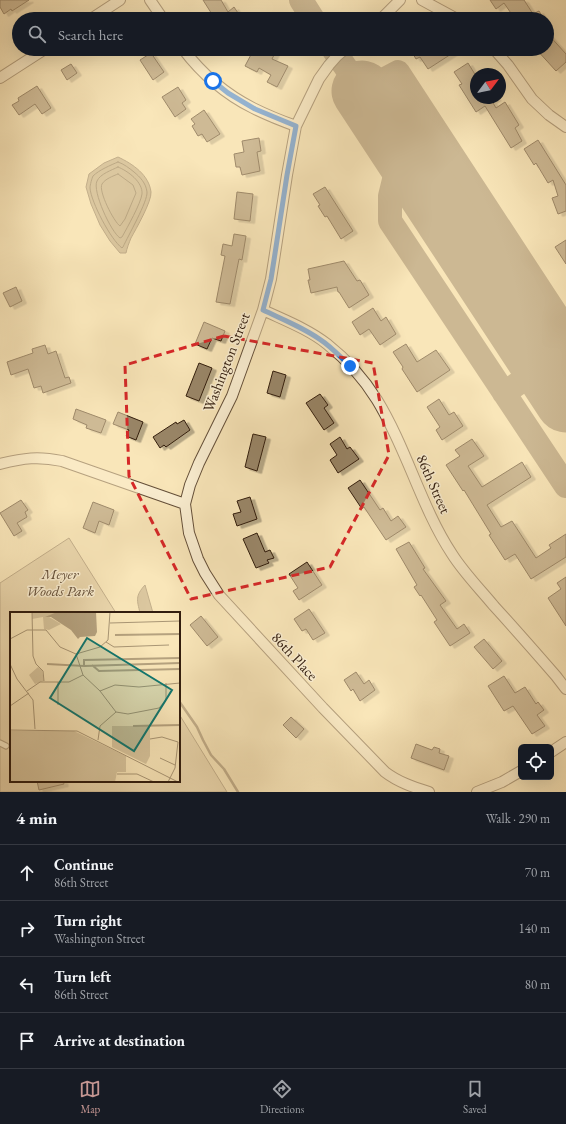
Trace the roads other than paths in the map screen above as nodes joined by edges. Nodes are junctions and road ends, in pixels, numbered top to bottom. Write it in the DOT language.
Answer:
graph roads {
  1 [pos="120,0"];
  2 [pos="150,0"];
  3 [pos="400,0"];
  4 [pos="422,0"];
  5 [pos="102,12"];
  6 [pos="158,12"];
  7 [pos="388,12"];
  8 [pos="444,12"];
  9 [pos="34,56"];
  10 [pos="189,56"];
  11 [pos="337,56"];
  12 [pos="500,56"];
  13 [pos="0,78"];
  14 [pos="296,126"];
  15 [pos="566,128"];
  16 [pos="263,310"];
  17 [pos="0,464"];
  18 [pos="185,504"];
  19 [pos="566,689"];
  20 [pos="566,742"];
  21 [pos="0,743"];
  22 [pos="6,746"];
  23 [pos="554,750"];
  24 [pos="518,773"];
  25 [pos="429,792"];
  26 [pos="476,792"];
  1 -- 5 [label="street"];
  2 -- 6 [label="street"];
  3 -- 7 [label="street"];
  4 -- 8 [label="street"];
  9 -- 13 [label="street"];
  10 -- 14 [label="street"];
  11 -- 14 [label="street, Washington Street"];
  12 -- 15 [label="street"];
  14 -- 16 [label="street, Washington Street"];
  16 -- 18 [label="street, Washington Street"];
  16 -- 19 [label="street, 86th Street"];
  17 -- 18 [label="street"];
  18 -- 25 [label="street, 86th Place"];
  20 -- 23 [label="street"];
  21 -- 22 [label="lane"];
  24 -- 26 [label="street"];
}
